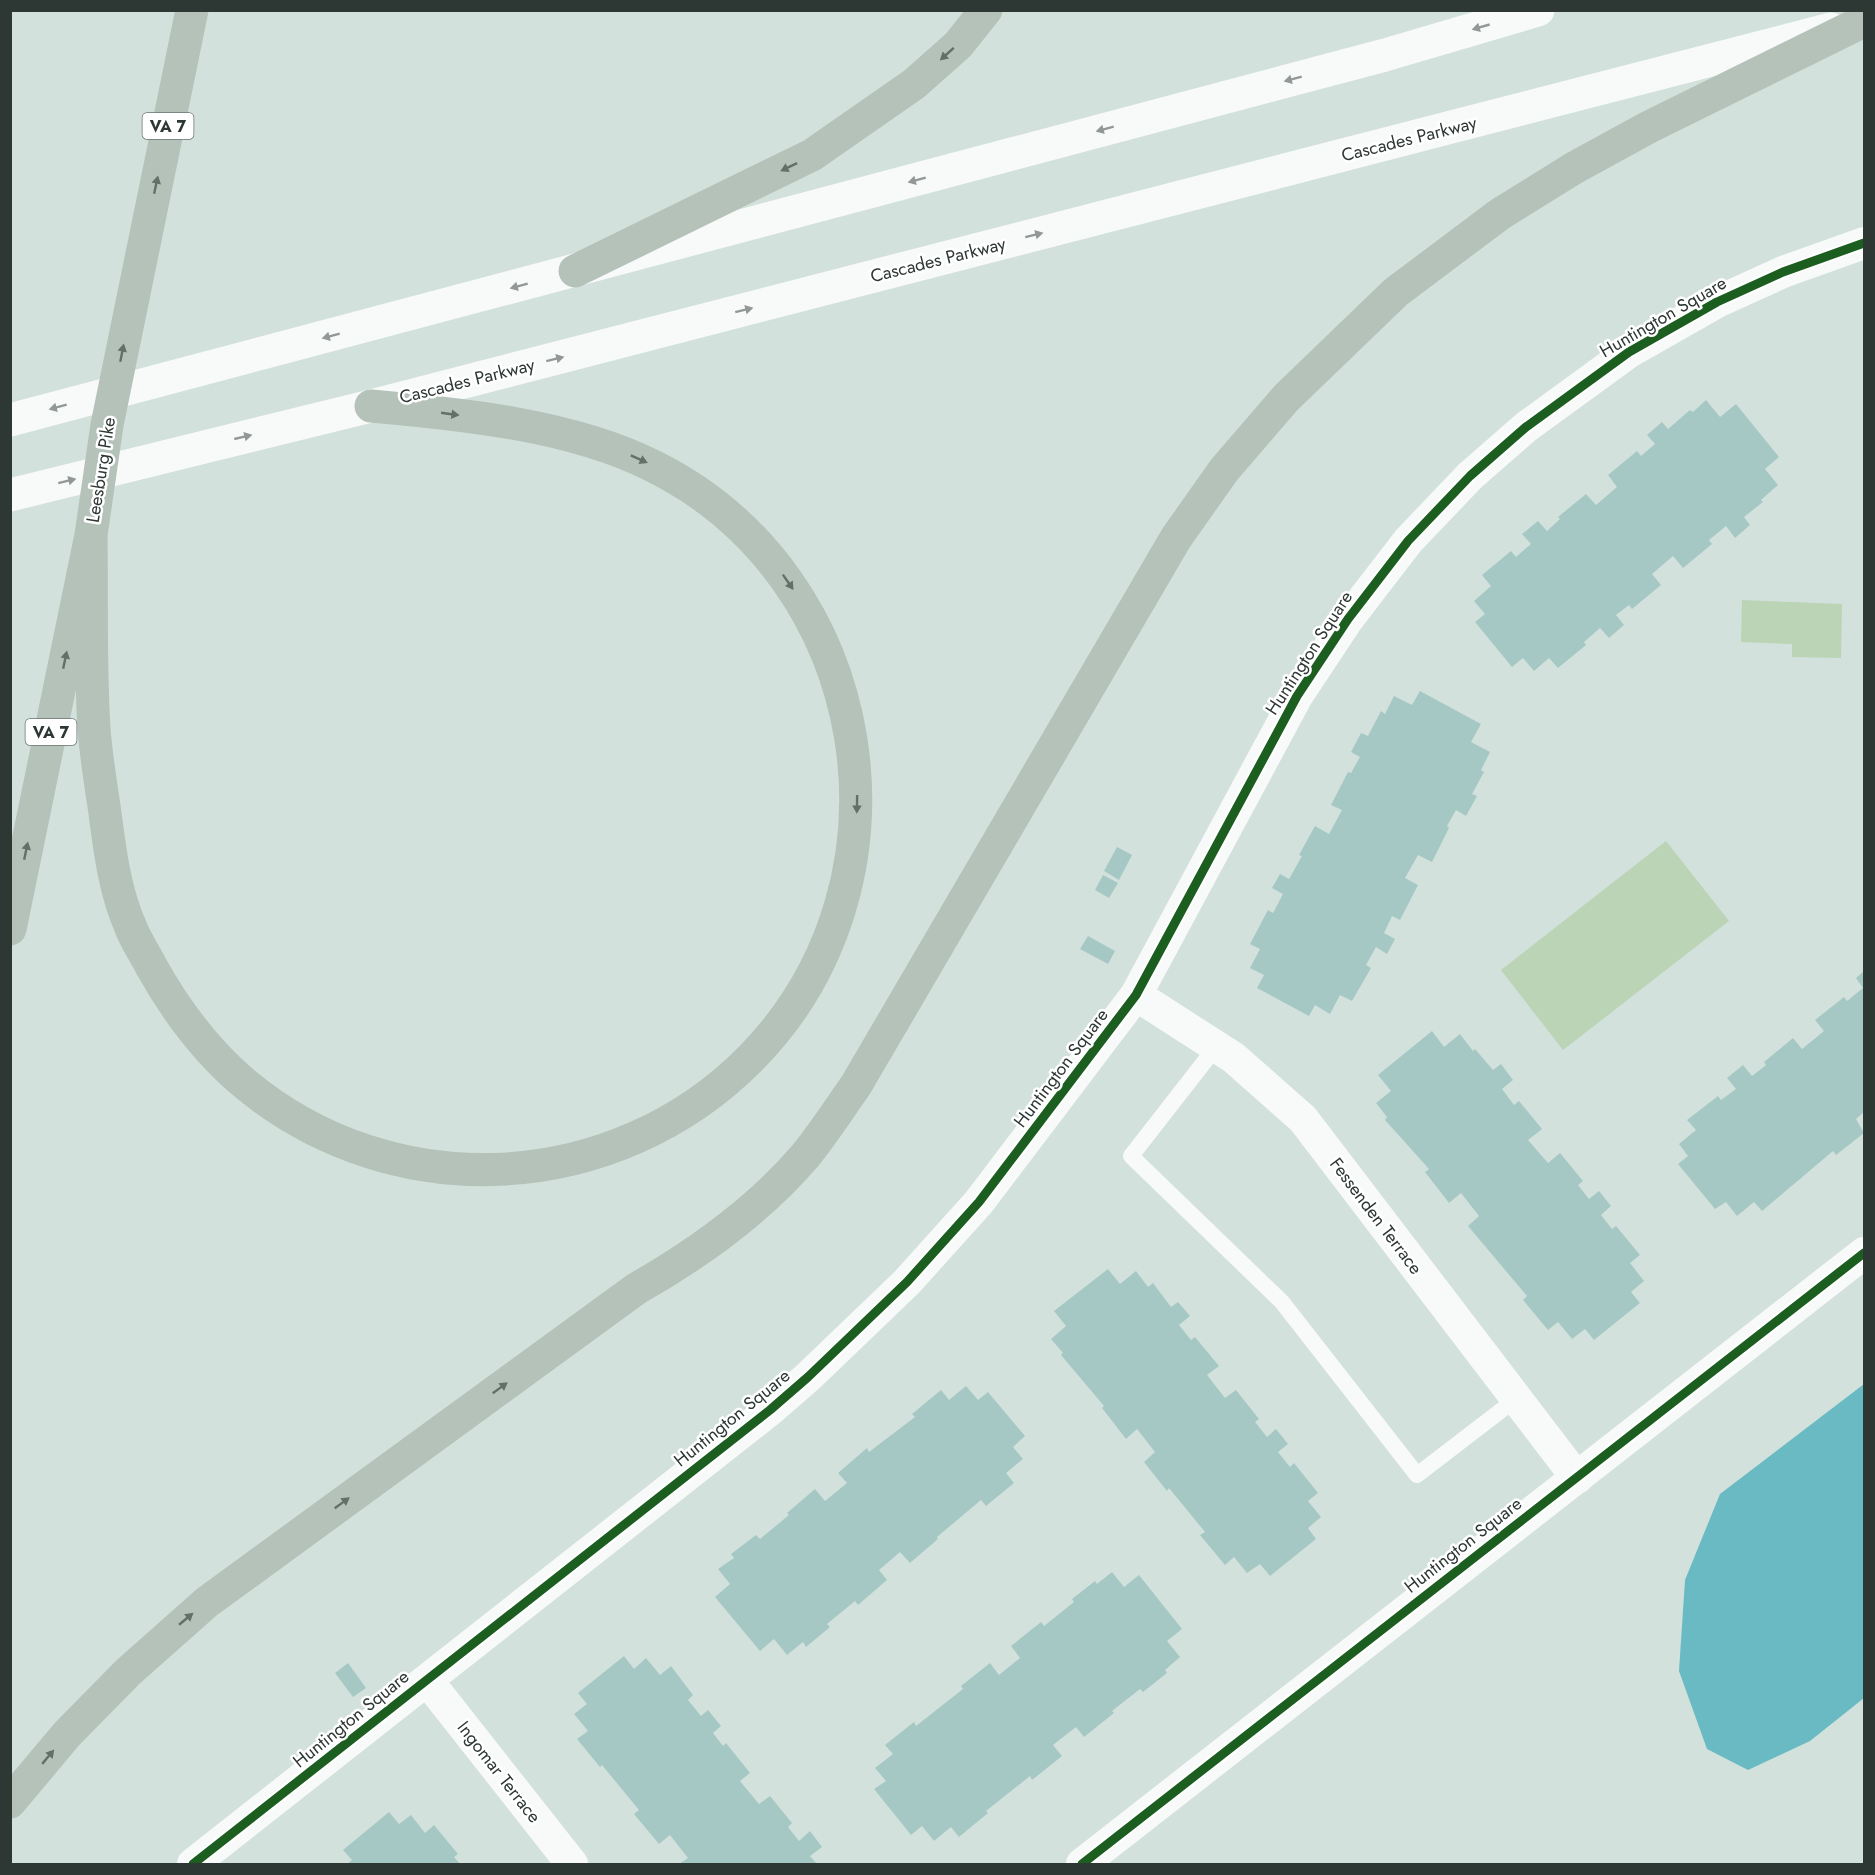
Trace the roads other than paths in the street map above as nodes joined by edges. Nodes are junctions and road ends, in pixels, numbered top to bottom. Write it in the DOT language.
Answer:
graph roads {
  1 [pos="192,10"];
  2 [pos="986,10"];
  3 [pos="1538,10"];
  4 [pos="1864,21"];
  5 [pos="1864,243"];
  6 [pos="576,271"];
  7 [pos="371,406"];
  8 [pos="10,420"];
  9 [pos="10,495"];
  10 [pos="91,535"];
  11 [pos="10,929"];
  12 [pos="1136,995"];
  13 [pos="1216,1047"];
  14 [pos="1864,1253"];
  15 [pos="1516,1399"];
  16 [pos="1577,1478"];
  17 [pos="427,1680"];
  18 [pos="10,1802"];
  19 [pos="194,1864"];
  20 [pos="572,1864"];
  21 [pos="1082,1864"];
  10 -- 1 [label="highway, Leesburg Pike / VA 7, one-way"];
  2 -- 6 [label="highway, one-way"];
  3 -- 6 [label="main road, one-way"];
  7 -- 4 [label="main road, Cascades Parkway, one-way"];
  18 -- 4 [label="highway, one-way"];
  5 -- 12 [label="street, Huntington Square"];
  6 -- 8 [label="main road, one-way"];
  9 -- 7 [label="main road, Cascades Parkway, one-way"];
  7 -- 10 [label="highway, one-way"];
  11 -- 10 [label="highway, Leesburg Pike / VA 7, one-way"];
  12 -- 13 [label="street, Fessenden Terrace"];
  12 -- 17 [label="street, Huntington Square"];
  13 -- 15 [label="street, Fessenden Terrace"];
  13 -- 15 [label="lane"];
  14 -- 16 [label="street, Huntington Square"];
  15 -- 16 [label="street, Fessenden Terrace"];
  16 -- 21 [label="street, Huntington Square"];
  17 -- 19 [label="street, Huntington Square"];
  17 -- 20 [label="street, Ingomar Terrace"];
}
